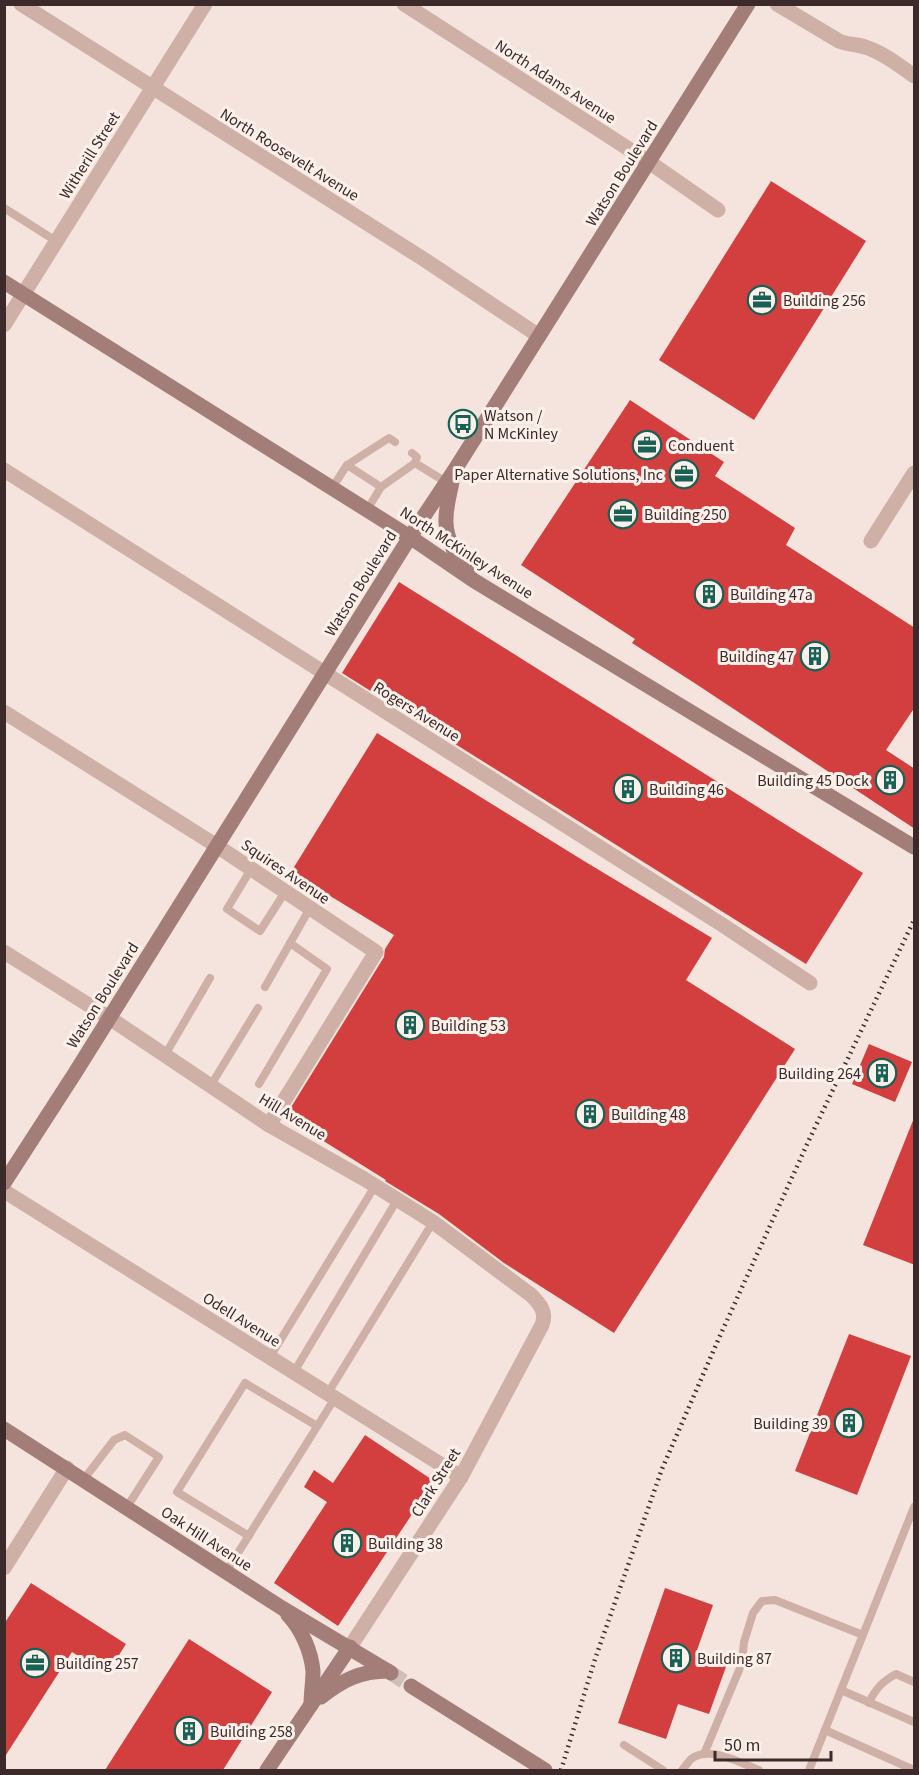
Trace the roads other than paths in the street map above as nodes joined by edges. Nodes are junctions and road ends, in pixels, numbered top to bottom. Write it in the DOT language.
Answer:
graph roads {
  1 [pos="21,4"];
  2 [pos="205,4"];
  3 [pos="404,4"];
  4 [pos="748,4"];
  5 [pos="777,4"];
  6 [pos="915,76"];
  7 [pos="152,89"];
  8 [pos="650,162"];
  9 [pos="4,208"];
  10 [pos="718,210"];
  11 [pos="56,241"];
  12 [pos="4,282"];
  13 [pos="24,294"];
  14 [pos="4,325"];
  15 [pos="539,336"];
  16 [pos="395,442"];
  17 [pos="412,453"];
  18 [pos="402,460"];
  19 [pos="413,464"];
  20 [pos="347,465"];
  21 [pos="4,470"];
  22 [pos="386,471"];
  23 [pos="915,473"];
  24 [pos="450,476"];
  25 [pos="395,478"];
  26 [pos="332,488"];
  27 [pos="381,488"];
  28 [pos="367,510"];
  29 [pos="410,537"];
  30 [pos="871,541"];
  31 [pos="473,580"];
  32 [pos="324,674"];
  33 [pos="4,712"];
  34 [pos="217,846"];
  35 [pos="915,847"];
  36 [pos="251,869"];
  37 [pos="285,892"];
  38 [pos="310,908"];
  39 [pos="290,943"];
  40 [pos="4,952"];
  41 [pos="210,978"];
  42 [pos="810,983"];
  43 [pos="265,987"];
  44 [pos="258,1008"];
  45 [pos="108,1017"];
  46 [pos="165,1055"];
  47 [pos="259,1084"];
  48 [pos="211,1086"];
  49 [pos="269,1125"];
  50 [pos="4,1183"];
  51 [pos="375,1186"];
  52 [pos="4,1191"];
  53 [pos="398,1200"];
  54 [pos="433,1222"];
  55 [pos="542,1325"];
  56 [pos="270,1358"];
  57 [pos="294,1372"];
  58 [pos="332,1396"];
  59 [pos="317,1426"];
  60 [pos="4,1429"];
  61 [pos="67,1468"];
  62 [pos="461,1477"];
  63 [pos="84,1479"];
  64 [pos="127,1507"];
  65 [pos="915,1507"];
  66 [pos="249,1536"];
  67 [pos="4,1568"];
  68 [pos="226,1572"];
  69 [pos="282,1608"];
  70 [pos="863,1635"];
  71 [pos="350,1647"];
  72 [pos="915,1682"];
  73 [pos="411,1686"];
  74 [pos="841,1690"];
  75 [pos="869,1703"];
  76 [pos="311,1704"];
  77 [pos="915,1722"];
  78 [pos="825,1731"];
  79 [pos="624,1745"];
  80 [pos="704,1754"];
  81 [pos="267,1770"];
  82 [pos="544,1770"];
  83 [pos="663,1770"];
  84 [pos="682,1770"];
  85 [pos="759,1770"];
  86 [pos="810,1770"];
  87 [pos="915,1770"];
  1 -- 7 [label="street, North Roosevelt Avenue"];
  2 -- 7 [label="street, Witherill Street"];
  3 -- 8 [label="street, North Adams Avenue"];
  4 -- 8 [label="street, Watson Boulevard"];
  5 -- 6 [label="street"];
  7 -- 11 [label="street, Witherill Street"];
  7 -- 15 [label="street, North Roosevelt Avenue"];
  8 -- 10 [label="street, North Adams Avenue"];
  8 -- 15 [label="street, Watson Boulevard"];
  9 -- 11 [label="lane"];
  11 -- 13 [label="street, Witherill Street"];
  12 -- 13 [label="street, North McKinley Avenue"];
  13 -- 14 [label="street, Witherill Street"];
  13 -- 26 [label="street, North McKinley Avenue"];
  15 -- 24 [label="street, Watson Boulevard"];
  16 -- 20 [label="lane"];
  17 -- 19 [label="lane"];
  18 -- 19 [label="lane"];
  19 -- 24 [label="lane"];
  19 -- 25 [label="lane"];
  20 -- 26 [label="lane"];
  20 -- 27 [label="lane"];
  21 -- 32 [label="street, Rogers Avenue"];
  22 -- 25 [label="lane"];
  23 -- 30 [label="street"];
  24 -- 29 [label="street, Watson Boulevard"];
  24 -- 31 [label="street"];
  25 -- 27 [label="lane"];
  26 -- 28 [label="street, North McKinley Avenue"];
  27 -- 28 [label="lane"];
  28 -- 29 [label="street, North McKinley Avenue"];
  29 -- 31 [label="street, North McKinley Avenue"];
  29 -- 32 [label="street, Watson Boulevard"];
  31 -- 35 [label="street, North McKinley Avenue"];
  32 -- 34 [label="street, Watson Boulevard"];
  32 -- 42 [label="street, Rogers Avenue"];
  33 -- 34 [label="street, Squires Avenue"];
  34 -- 36 [label="street, Squires Avenue"];
  34 -- 45 [label="street, Watson Boulevard"];
  36 -- 37 [label="street, Squires Avenue"];
  36 -- 37 [label="lane"];
  37 -- 38 [label="street, Squires Avenue"];
  38 -- 39 [label="lane"];
  38 -- 49 [label="street, Squires Avenue"];
  39 -- 43 [label="lane"];
  39 -- 47 [label="lane"];
  40 -- 45 [label="street, Hill Avenue"];
  41 -- 46 [label="lane"];
  44 -- 48 [label="lane"];
  45 -- 46 [label="street, Hill Avenue"];
  45 -- 50 [label="street, Watson Boulevard"];
  46 -- 48 [label="street, Hill Avenue"];
  48 -- 49 [label="street, Hill Avenue"];
  49 -- 51 [label="street, Hill Avenue"];
  51 -- 53 [label="street, Hill Avenue"];
  51 -- 56 [label="lane"];
  52 -- 56 [label="street, Odell Avenue"];
  53 -- 54 [label="street, Hill Avenue"];
  53 -- 57 [label="lane"];
  54 -- 55 [label="street, Hill Avenue"];
  54 -- 58 [label="lane"];
  55 -- 62 [label="street, Clark Street"];
  56 -- 57 [label="street, Odell Avenue"];
  57 -- 58 [label="street, Odell Avenue"];
  58 -- 59 [label="lane"];
  58 -- 62 [label="street, Odell Avenue"];
  59 -- 66 [label="lane"];
  59 -- 66 [label="lane"];
  60 -- 61 [label="street, Oak Hill Avenue"];
  61 -- 63 [label="street, Oak Hill Avenue"];
  61 -- 67 [label="street"];
  62 -- 71 [label="street, Clark Street"];
  63 -- 64 [label="street, Oak Hill Avenue"];
  63 -- 64 [label="lane"];
  64 -- 68 [label="street, Oak Hill Avenue"];
  65 -- 70 [label="lane"];
  66 -- 68 [label="lane"];
  68 -- 69 [label="street, Oak Hill Avenue"];
  69 -- 71 [label="street, Oak Hill Avenue"];
  69 -- 76 [label="street"];
  70 -- 74 [label="lane"];
  70 -- 80 [label="lane"];
  71 -- 76 [label="street, Clark Street"];
  71 -- 76 [label="street, Oak Hill Avenue"];
  72 -- 75 [label="lane"];
  73 -- 82 [label="street"];
  74 -- 75 [label="lane"];
  74 -- 78 [label="lane"];
  75 -- 77 [label="lane"];
  76 -- 81 [label="street, Clark Street"];
  78 -- 86 [label="lane"];
  78 -- 87 [label="lane"];
  79 -- 83 [label="lane"];
  80 -- 84 [label="lane"];
  80 -- 85 [label="lane"];
}
